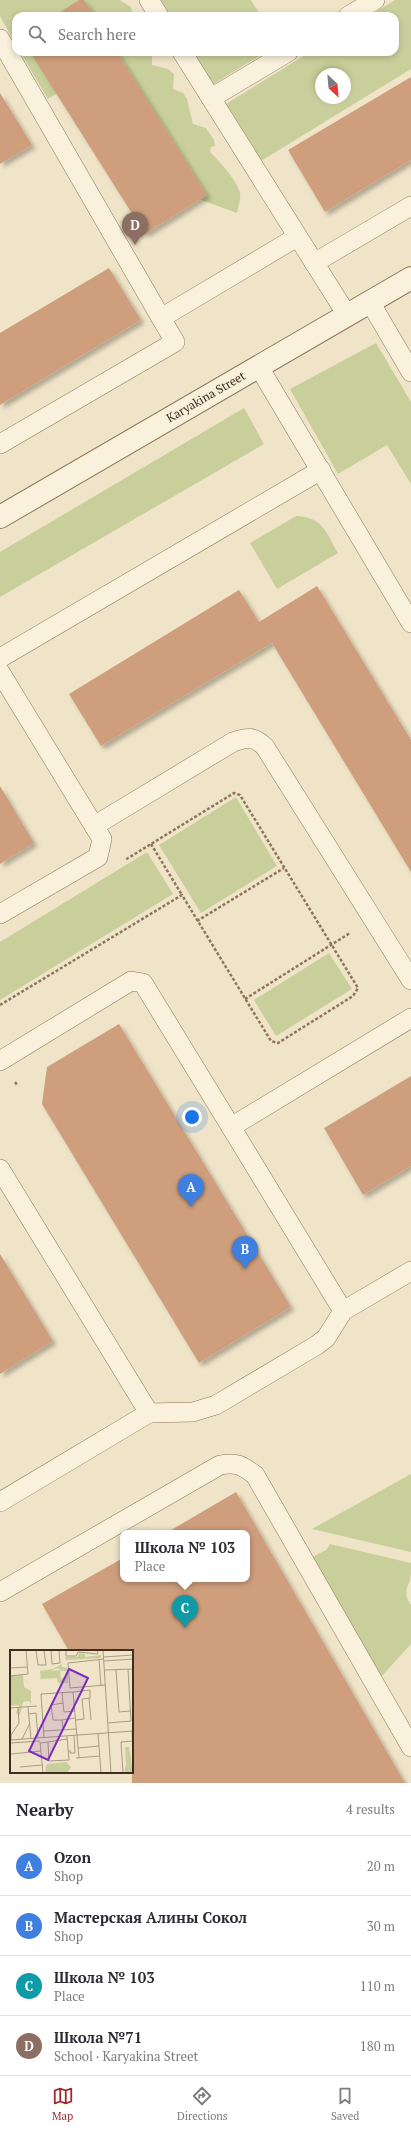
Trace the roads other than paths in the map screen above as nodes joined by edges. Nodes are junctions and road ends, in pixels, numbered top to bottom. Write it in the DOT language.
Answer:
graph roads {
  1 [pos="149,0"];
  2 [pos="375,0"];
  3 [pos="156,12"];
  4 [pos="355,12"];
  5 [pos="0,39"];
  6 [pos="185,56"];
  7 [pos="281,56"];
  8 [pos="211,98"];
  9 [pos="411,206"];
  10 [pos="297,237"];
  11 [pos="314,263"];
  12 [pos="411,278"];
  13 [pos="370,302"];
  14 [pos="347,315"];
  15 [pos="161,318"];
  16 [pos="259,367"];
  17 [pos="411,372"];
  18 [pos="0,444"];
  19 [pos="321,470"];
  20 [pos="0,517"];
  21 [pos="411,623"];
  22 [pos="0,658"];
  23 [pos="0,672"];
  24 [pos="94,826"];
  25 [pos="0,914"];
  26 [pos="411,980"];
  27 [pos="411,1018"];
  28 [pos="0,1061"];
  29 [pos="230,1127"];
  30 [pos="0,1169"];
  31 [pos="411,1271"];
  32 [pos="343,1311"];
  33 [pos="149,1413"];
  34 [pos="0,1502"];
  35 [pos="0,1592"];
  36 [pos="411,1747"];
  1 -- 3 [label="lane"];
  2 -- 4 [label="lane"];
  5 -- 15 [label="lane"];
  6 -- 8 [label="lane"];
  7 -- 8 [label="lane"];
  8 -- 10 [label="lane"];
  9 -- 11 [label="lane"];
  10 -- 11 [label="lane"];
  10 -- 15 [label="lane"];
  11 -- 14 [label="lane"];
  12 -- 13 [label="street, Karyakina Street"];
  13 -- 14 [label="street, Karyakina Street"];
  13 -- 17 [label="lane"];
  14 -- 16 [label="street, Karyakina Street"];
  15 -- 18 [label="lane"];
  16 -- 19 [label="lane"];
  16 -- 20 [label="street, Karyakina Street"];
  19 -- 21 [label="lane"];
  19 -- 22 [label="lane"];
  23 -- 24 [label="lane"];
  24 -- 25 [label="lane"];
  24 -- 26 [label="lane"];
  27 -- 29 [label="lane"];
  28 -- 29 [label="lane"];
  29 -- 32 [label="lane"];
  30 -- 33 [label="lane"];
  31 -- 32 [label="lane"];
  32 -- 33 [label="lane"];
  33 -- 34 [label="lane"];
  35 -- 36 [label="lane"];
}
